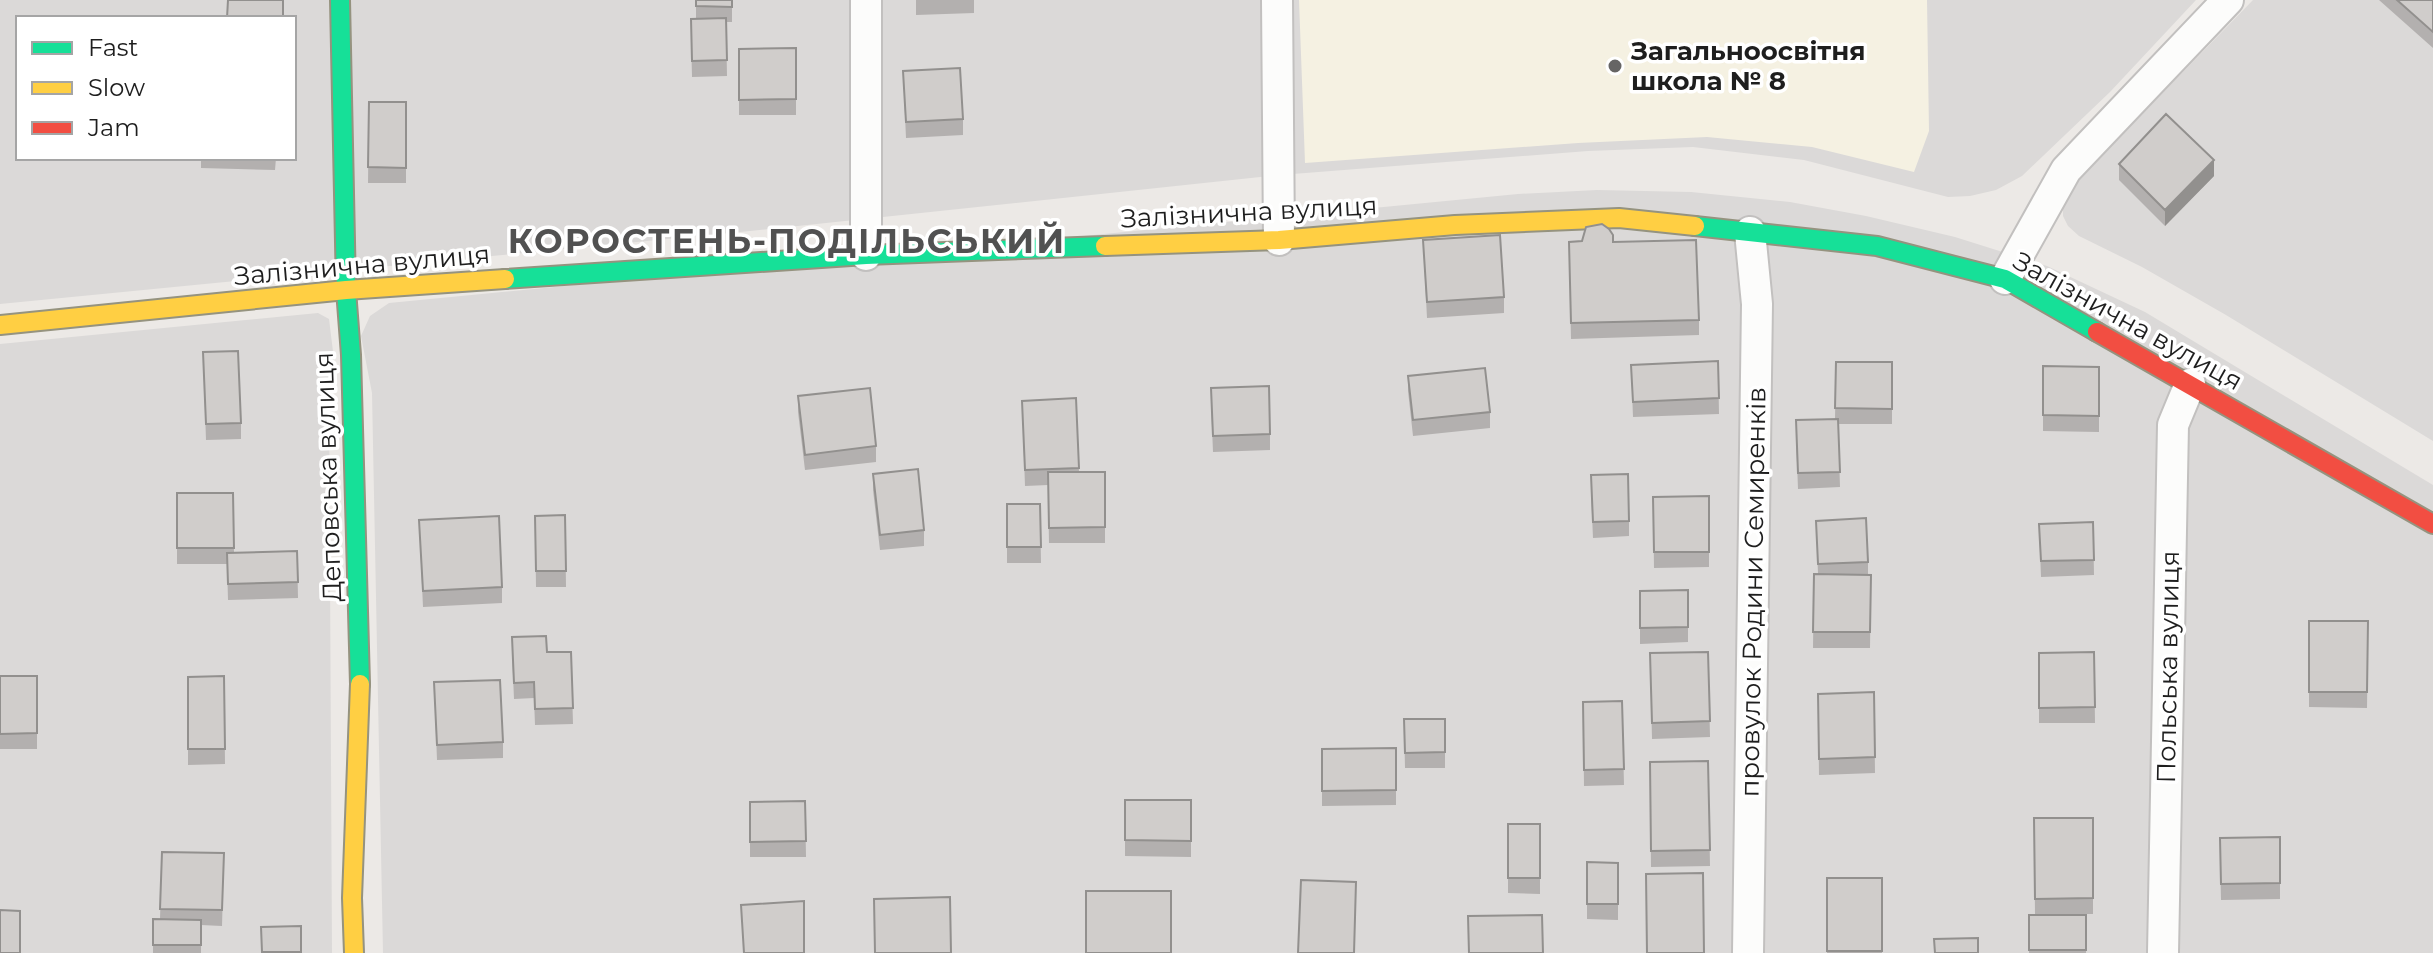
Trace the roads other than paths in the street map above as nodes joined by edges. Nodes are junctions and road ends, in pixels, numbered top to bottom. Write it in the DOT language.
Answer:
graph roads {
  1 [pos="340,0"];
  2 [pos="866,0"];
  3 [pos="1277,0"];
  4 [pos="2228,0"];
  5 [pos="1750,232"];
  6 [pos="1279,240"];
  7 [pos="866,255"];
  8 [pos="2005,279"];
  9 [pos="346,290"];
  10 [pos="0,325"];
  11 [pos="2190,384"];
  12 [pos="2433,524"];
  13 [pos="354,953"];
  14 [pos="1748,953"];
  15 [pos="2163,953"];
  1 -- 9 [label="street, Деповська вулиця"];
  2 -- 7 [label="street"];
  3 -- 6 [label="street"];
  4 -- 8 [label="street"];
  5 -- 6 [label="street, Залізнична вулиця"];
  5 -- 8 [label="street, Залізнична вулиця"];
  5 -- 14 [label="street, провулок Родини Семиренків"];
  6 -- 7 [label="street, Залізнична вулиця"];
  7 -- 9 [label="street, Залізнична вулиця"];
  8 -- 11 [label="street, Залізнична вулиця"];
  9 -- 10 [label="street, Залізнична вулиця"];
  9 -- 13 [label="street, Деповська вулиця"];
  11 -- 12 [label="street, Залізнична вулиця"];
  11 -- 15 [label="street, Польська вулиця"];
}
